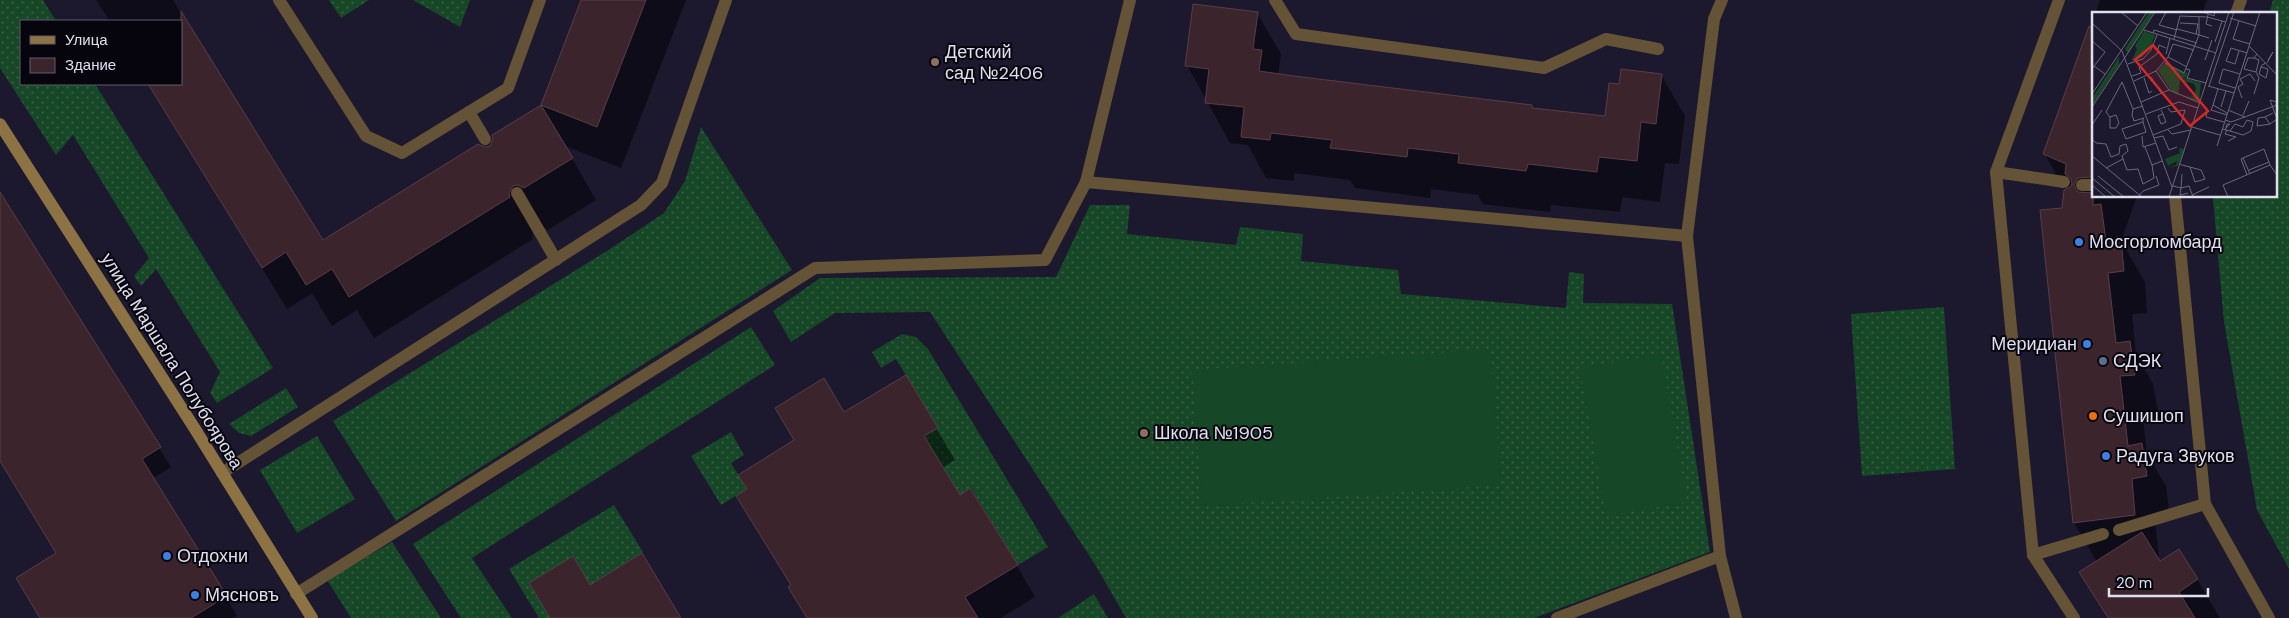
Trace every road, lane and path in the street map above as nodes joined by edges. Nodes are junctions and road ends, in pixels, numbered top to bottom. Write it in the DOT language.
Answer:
graph roads {
  1 [pos="279,0"];
  2 [pos="540,0"];
  3 [pos="726,0"];
  4 [pos="1130,0"];
  5 [pos="1275,0"];
  6 [pos="1722,0"];
  7 [pos="2059,0"];
  8 [pos="2241,0"];
  9 [pos="2237,12"];
  10 [pos="1658,49"];
  11 [pos="469,112"];
  12 [pos="0,124"];
  13 [pos="485,139"];
  14 [pos="1996,172"];
  15 [pos="1086,182"];
  16 [pos="2064,182"];
  17 [pos="517,193"];
  18 [pos="2175,198"];
  19 [pos="1687,236"];
  20 [pos="556,260"];
  21 [pos="222,473"];
  22 [pos="2205,504"];
  23 [pos="2119,530"];
  24 [pos="2103,534"];
  25 [pos="2033,555"];
  26 [pos="1720,556"];
  27 [pos="296,594"];
  28 [pos="312,618"];
  29 [pos="1556,618"];
  30 [pos="1736,618"];
  31 [pos="2074,618"];
  32 [pos="2269,618"];
  1 -- 11 [label="lane"];
  2 -- 11 [label="lane"];
  3 -- 20 [label="lane"];
  4 -- 15 [label="lane"];
  5 -- 10 [label="lane"];
  6 -- 19 [label="lane"];
  7 -- 14 [label="lane"];
  8 -- 9 [label="lane"];
  11 -- 13 [label="lane"];
  12 -- 21 [label="street, улица Маршала Полубоярова"];
  14 -- 16 [label="lane"];
  14 -- 25 [label="lane"];
  15 -- 19 [label="lane"];
  15 -- 27 [label="lane"];
  17 -- 20 [label="lane"];
  18 -- 22 [label="lane"];
  19 -- 26 [label="lane"];
  20 -- 21 [label="lane"];
  21 -- 27 [label="street, улица Маршала Полубоярова"];
  22 -- 23 [label="lane"];
  22 -- 32 [label="lane"];
  24 -- 25 [label="lane"];
  25 -- 31 [label="lane"];
  26 -- 29 [label="lane"];
  26 -- 30 [label="lane"];
  27 -- 28 [label="street, улица Маршала Полубоярова"];
}
